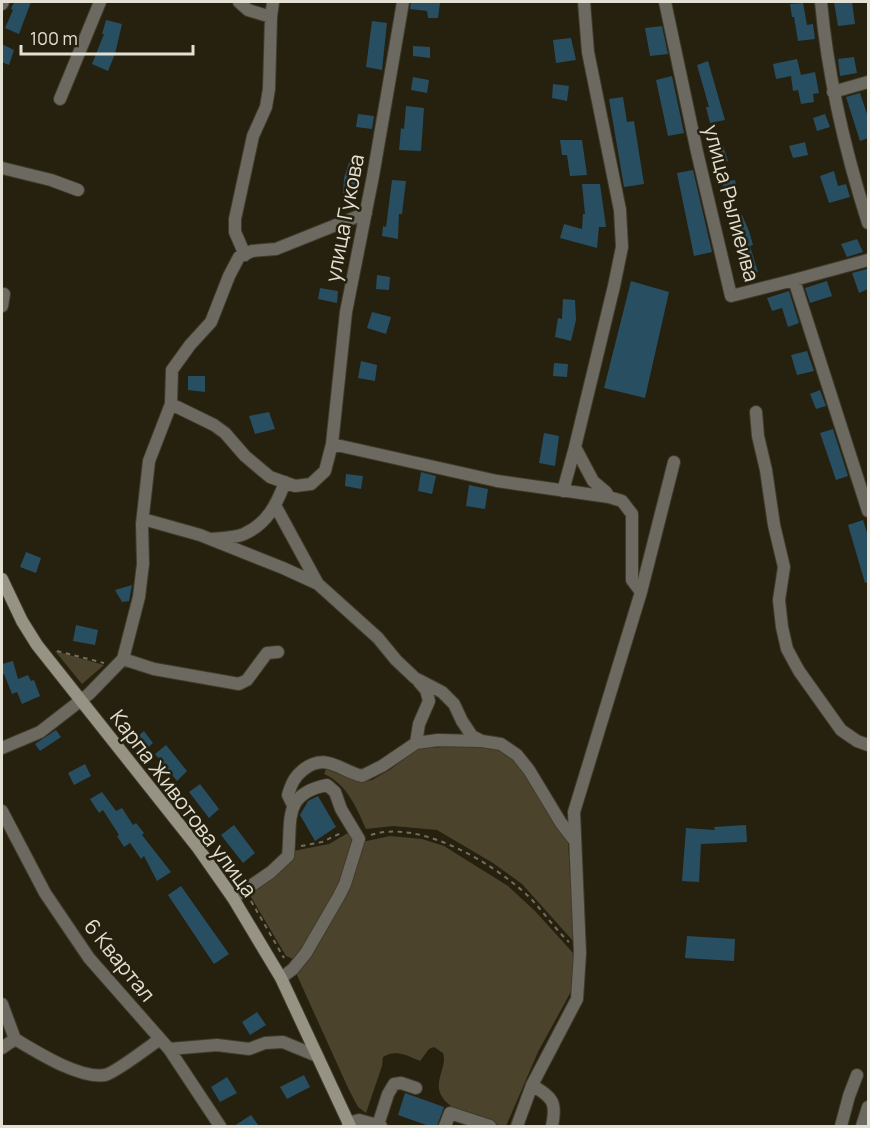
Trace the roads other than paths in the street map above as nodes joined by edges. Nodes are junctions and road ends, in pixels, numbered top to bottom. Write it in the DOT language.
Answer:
graph roads {
  1 [pos="100,2"];
  2 [pos="239,2"];
  3 [pos="273,2"];
  4 [pos="403,2"];
  5 [pos="584,2"];
  6 [pos="665,2"];
  7 [pos="821,2"];
  8 [pos="271,17"];
  9 [pos="868,82"];
  10 [pos="833,92"];
  11 [pos="60,99"];
  12 [pos="2,168"];
  13 [pos="78,190"];
  14 [pos="366,213"];
  15 [pos="868,223"];
  16 [pos="244,255"];
  17 [pos="868,260"];
  18 [pos="794,280"];
  19 [pos="171,404"];
  20 [pos="756,412"];
  21 [pos="332,444"];
  22 [pos="575,447"];
  23 [pos="674,462"];
  24 [pos="285,482"];
  25 [pos="562,491"];
  26 [pos="609,497"];
  27 [pos="276,507"];
  28 [pos="868,511"];
  29 [pos="143,519"];
  30 [pos="209,539"];
  31 [pos="2,579"];
  32 [pos="318,585"];
  33 [pos="641,592"];
  34 [pos="278,652"];
  35 [pos="123,659"];
  36 [pos="415,678"];
  37 [pos="81,700"];
  38 [pos="482,741"];
  39 [pos="416,743"];
  40 [pos="868,745"];
  41 [pos="2,748"];
  42 [pos="293,805"];
  43 [pos="2,811"];
  44 [pos="575,841"];
  45 [pos="233,898"];
  46 [pos="281,978"];
  47 [pos="2,1004"];
  48 [pos="15,1039"];
  49 [pos="160,1039"];
  50 [pos="2,1048"];
  51 [pos="169,1049"];
  52 [pos="317,1056"];
  53 [pos="857,1075"];
  54 [pos="532,1085"];
  55 [pos="416,1088"];
  56 [pos="868,1107"];
  57 [pos="349,1125"];
  58 [pos="220,1126"];
  59 [pos="380,1126"];
  60 [pos="445,1126"];
  61 [pos="490,1126"];
  62 [pos="517,1126"];
  63 [pos="552,1126"];
  64 [pos="841,1126"];
  65 [pos="862,1126"];
  1 -- 11 [label="street"];
  2 -- 8 [label="street"];
  3 -- 8 [label="street"];
  4 -- 14 [label="street, улица Гукова"];
  5 -- 22 [label="street"];
  6 -- 18 [label="street, улица Рылиеива"];
  7 -- 10 [label="street"];
  8 -- 16 [label="street"];
  9 -- 10 [label="street"];
  10 -- 15 [label="street"];
  12 -- 13 [label="street"];
  14 -- 16 [label="street"];
  14 -- 21 [label="street, улица Гукова"];
  16 -- 19 [label="street"];
  17 -- 18 [label="street"];
  18 -- 28 [label="street, улица Рылиеива"];
  19 -- 24 [label="street"];
  19 -- 29 [label="street"];
  20 -- 40 [label="street"];
  21 -- 24 [label="street, улица Гукова"];
  21 -- 25 [label="street"];
  22 -- 25 [label="street"];
  22 -- 26 [label="street"];
  23 -- 33 [label="street"];
  24 -- 27 [label="street"];
  25 -- 26 [label="street"];
  26 -- 33 [label="street"];
  27 -- 30 [label="street"];
  27 -- 32 [label="street"];
  29 -- 30 [label="street"];
  29 -- 35 [label="street"];
  30 -- 32 [label="street"];
  31 -- 37 [label="main road, Карпа Животова улица"];
  32 -- 36 [label="street"];
  33 -- 44 [label="street"];
  34 -- 35 [label="street"];
  35 -- 37 [label="street"];
  36 -- 38 [label="street"];
  36 -- 39 [label="street"];
  37 -- 41 [label="street"];
  37 -- 45 [label="main road, Карпа Животова улица"];
  38 -- 39 [label="street"];
  38 -- 44 [label="street"];
  39 -- 42 [label="street"];
  42 -- 45 [label="street"];
  42 -- 46 [label="street"];
  43 -- 49 [label="street, 6 Квартал"];
  44 -- 54 [label="street"];
  45 -- 46 [label="main road, Карпа Животова улица"];
  46 -- 52 [label="main road, Карпа Животова улица"];
  47 -- 48 [label="street"];
  48 -- 49 [label="street"];
  48 -- 50 [label="street"];
  49 -- 51 [label="street, 6 Квартал"];
  51 -- 52 [label="street"];
  51 -- 58 [label="street, 6 Квартал"];
  52 -- 57 [label="main road, Карпа Животова улица"];
  53 -- 64 [label="street"];
  54 -- 62 [label="street"];
  54 -- 63 [label="street"];
  55 -- 59 [label="street"];
  56 -- 65 [label="street"];
  57 -- 59 [label="street"];
  60 -- 61 [label="street"];
}
